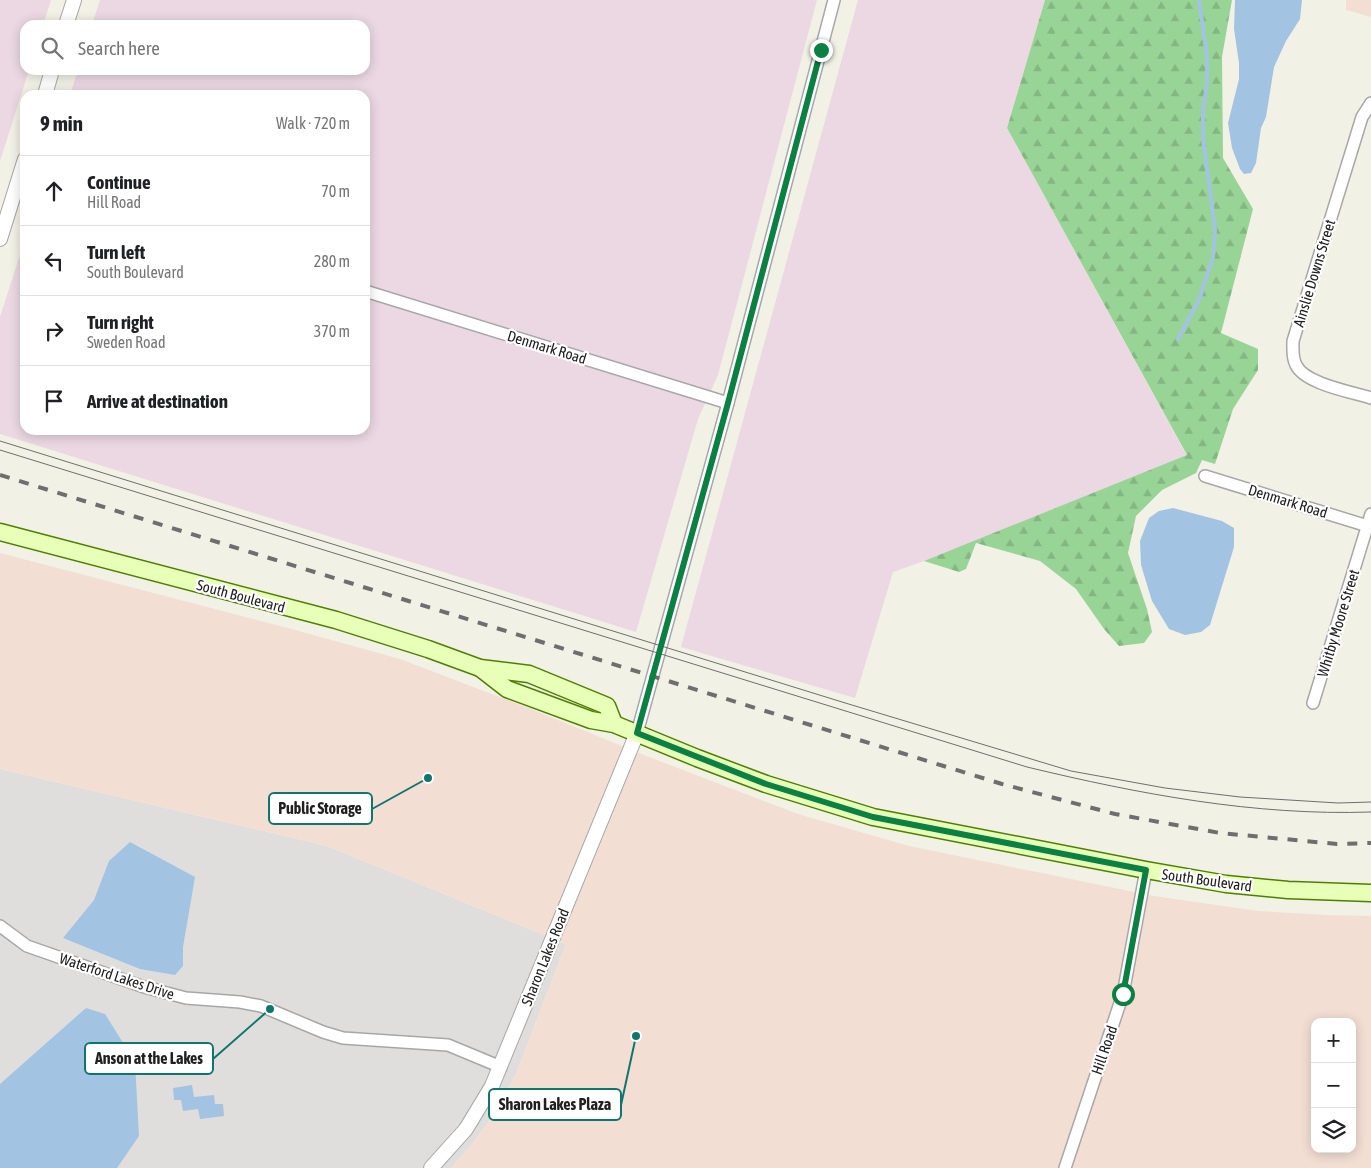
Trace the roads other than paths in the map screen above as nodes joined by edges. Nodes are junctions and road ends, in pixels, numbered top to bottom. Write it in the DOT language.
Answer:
graph roads {
  1 [pos="74,0"];
  2 [pos="834,0"];
  3 [pos="68,20"];
  4 [pos="51,75"];
  5 [pos="46,90"];
  6 [pos="1371,103"];
  7 [pos="20,188"];
  8 [pos="0,239"];
  9 [pos="370,293"];
  10 [pos="1371,398"];
  11 [pos="728,403"];
  12 [pos="1205,476"];
  13 [pos="1371,514"];
  14 [pos="1369,526"];
  15 [pos="0,532"];
  16 [pos="1314,703"];
  17 [pos="637,733"];
  18 [pos="1146,870"];
  19 [pos="1371,893"];
  20 [pos="0,926"];
  21 [pos="501,1067"];
  22 [pos="431,1168"];
  23 [pos="1065,1168"];
  1 -- 3 [label="street"];
  2 -- 11 [label="street"];
  4 -- 5 [label="street"];
  6 -- 10 [label="street, Ainslie Downs Street"];
  7 -- 8 [label="street"];
  9 -- 11 [label="street, Denmark Road"];
  11 -- 17 [label="street"];
  12 -- 14 [label="street, Denmark Road"];
  13 -- 14 [label="street, Whitby Moore Street"];
  14 -- 16 [label="street, Whitby Moore Street"];
  15 -- 17 [label="main road, South Boulevard"];
  17 -- 18 [label="main road, South Boulevard"];
  17 -- 21 [label="street, Sharon Lakes Road"];
  18 -- 19 [label="main road, South Boulevard"];
  18 -- 23 [label="street, Hill Road"];
  20 -- 21 [label="street, Waterford Lakes Drive"];
  21 -- 22 [label="street, Sharon Lakes Road"];
}
